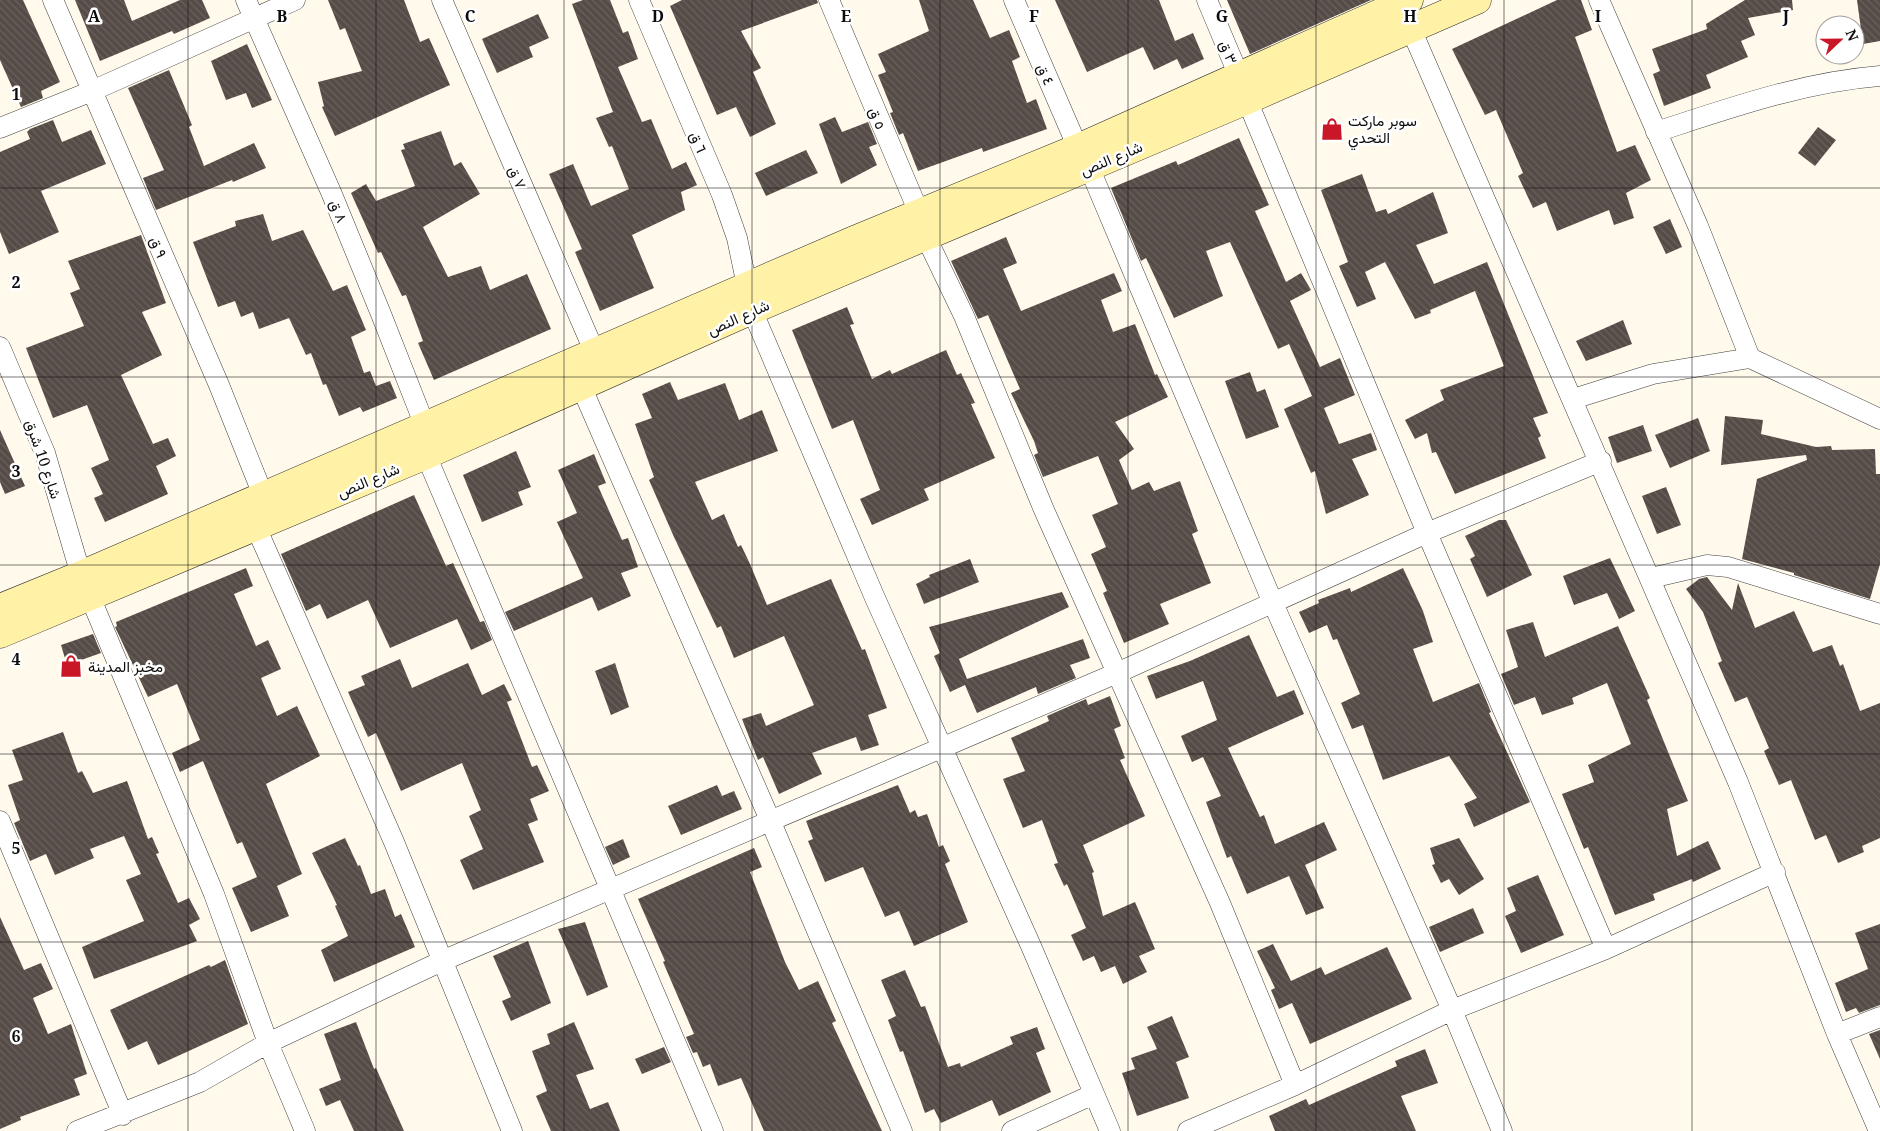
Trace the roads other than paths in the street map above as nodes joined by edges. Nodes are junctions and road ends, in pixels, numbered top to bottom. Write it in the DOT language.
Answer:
graph roads {
  1 [pos="53,0"];
  2 [pos="295,0"];
  3 [pos="442,0"];
  4 [pos="639,0"];
  5 [pos="829,0"];
  6 [pos="1014,0"];
  7 [pos="1207,0"];
  8 [pos="1477,0"];
  9 [pos="1599,0"];
  10 [pos="1404,1"];
  11 [pos="250,9"];
  12 [pos="1411,29"];
  13 [pos="1880,76"];
  14 [pos="1243,88"];
  15 [pos="92,91"];
  16 [pos="0,128"];
  17 [pos="1656,132"];
  18 [pos="1084,158"];
  19 [pos="923,226"];
  20 [pos="750,299"];
  21 [pos="0,346"];
  22 [pos="595,353"];
  23 [pos="1750,358"];
  24 [pos="581,386"];
  25 [pos="1573,399"];
  26 [pos="1880,419"];
  27 [pos="425,426"];
  28 [pos="426,455"];
  29 [pos="1601,462"];
  30 [pos="263,495"];
  31 [pos="256,527"];
  32 [pos="1428,533"];
  33 [pos="1651,578"];
  34 [pos="86,585"];
  35 [pos="1273,603"];
  36 [pos="0,608"];
  37 [pos="1880,614"];
  38 [pos="0,634"];
  39 [pos="1117,673"];
  40 [pos="943,748"];
  41 [pos="770,820"];
  42 [pos="0,821"];
  43 [pos="1776,872"];
  44 [pos="611,889"];
  45 [pos="1606,949"];
  46 [pos="442,961"];
  47 [pos="1452,1010"];
  48 [pos="1880,1016"];
  49 [pos="1838,1034"];
  50 [pos="268,1043"];
  51 [pos="1295,1085"];
  52 [pos="1094,1094"];
  53 [pos="123,1115"];
  54 [pos="78,1131"];
  55 [pos="305,1131"];
  56 [pos="512,1131"];
  57 [pos="713,1131"];
  58 [pos="902,1131"];
  59 [pos="1012,1131"];
  60 [pos="1110,1131"];
  61 [pos="1188,1131"];
  62 [pos="1502,1131"];
  63 [pos="1879,1131"];
  1 -- 15 [label="street, ٩ ق"];
  2 -- 11 [label="street"];
  3 -- 22 [label="street, ٧ ق"];
  4 -- 20 [label="street, ٦ ق"];
  5 -- 19 [label="street, ٥ ق"];
  6 -- 18 [label="street, ٤ ق"];
  7 -- 14 [label="street, ٣ ق"];
  8 -- 12 [label="main road, شارع النص"];
  9 -- 17 [label="street"];
  10 -- 14 [label="main road, شارع النص"];
  11 -- 15 [label="street"];
  11 -- 27 [label="street, ٨ ق"];
  12 -- 14 [label="main road, شارع النص"];
  12 -- 25 [label="street"];
  13 -- 17 [label="street"];
  14 -- 18 [label="main road, شارع النص"];
  14 -- 32 [label="street, ٣ ق"];
  15 -- 16 [label="street"];
  15 -- 30 [label="street, ٩ ق"];
  17 -- 23 [label="street"];
  18 -- 19 [label="main road, شارع النص"];
  18 -- 35 [label="street, ٤ ق"];
  19 -- 20 [label="main road, شارع النص"];
  19 -- 39 [label="street, ٥ ق"];
  20 -- 22 [label="main road, شارع النص"];
  20 -- 24 [label="main road, شارع النص"];
  20 -- 40 [label="street, ٦ ق"];
  21 -- 34 [label="street, شارع 10 شرق"];
  22 -- 27 [label="main road, شارع النص"];
  23 -- 25 [label="street"];
  23 -- 26 [label="street"];
  24 -- 28 [label="main road, شارع النص"];
  24 -- 41 [label="street"];
  25 -- 29 [label="street"];
  27 -- 28 [label="street, ٨ ق"];
  27 -- 30 [label="main road, شارع النص"];
  28 -- 31 [label="main road, شارع النص"];
  28 -- 44 [label="street"];
  29 -- 32 [label="street"];
  29 -- 33 [label="street"];
  30 -- 34 [label="main road, شارع النص"];
  31 -- 34 [label="main road, شارع النص"];
  31 -- 46 [label="street"];
  32 -- 35 [label="street"];
  32 -- 45 [label="street, ٣ ق"];
  33 -- 37 [label="street"];
  33 -- 43 [label="street"];
  34 -- 36 [label="main road, شارع النص"];
  34 -- 38 [label="main road, شارع النص"];
  34 -- 50 [label="street, شارع 10 شرق"];
  35 -- 39 [label="street"];
  35 -- 47 [label="street, ٤ ق"];
  39 -- 40 [label="street"];
  39 -- 51 [label="street, ٥ ق"];
  40 -- 41 [label="street"];
  40 -- 52 [label="street, ٦ ق"];
  41 -- 44 [label="street"];
  41 -- 58 [label="street"];
  42 -- 53 [label="street"];
  43 -- 45 [label="street"];
  43 -- 49 [label="street"];
  44 -- 46 [label="street"];
  44 -- 57 [label="street"];
  45 -- 47 [label="street"];
  46 -- 50 [label="street"];
  46 -- 56 [label="street"];
  47 -- 51 [label="street"];
  47 -- 62 [label="street, ٤ ق"];
  48 -- 49 [label="street"];
  49 -- 63 [label="street"];
  50 -- 53 [label="street"];
  50 -- 55 [label="street, شارع 10 شرق"];
  51 -- 61 [label="street"];
  52 -- 59 [label="street"];
  52 -- 60 [label="street, ٦ ق"];
  53 -- 54 [label="street"];
}
